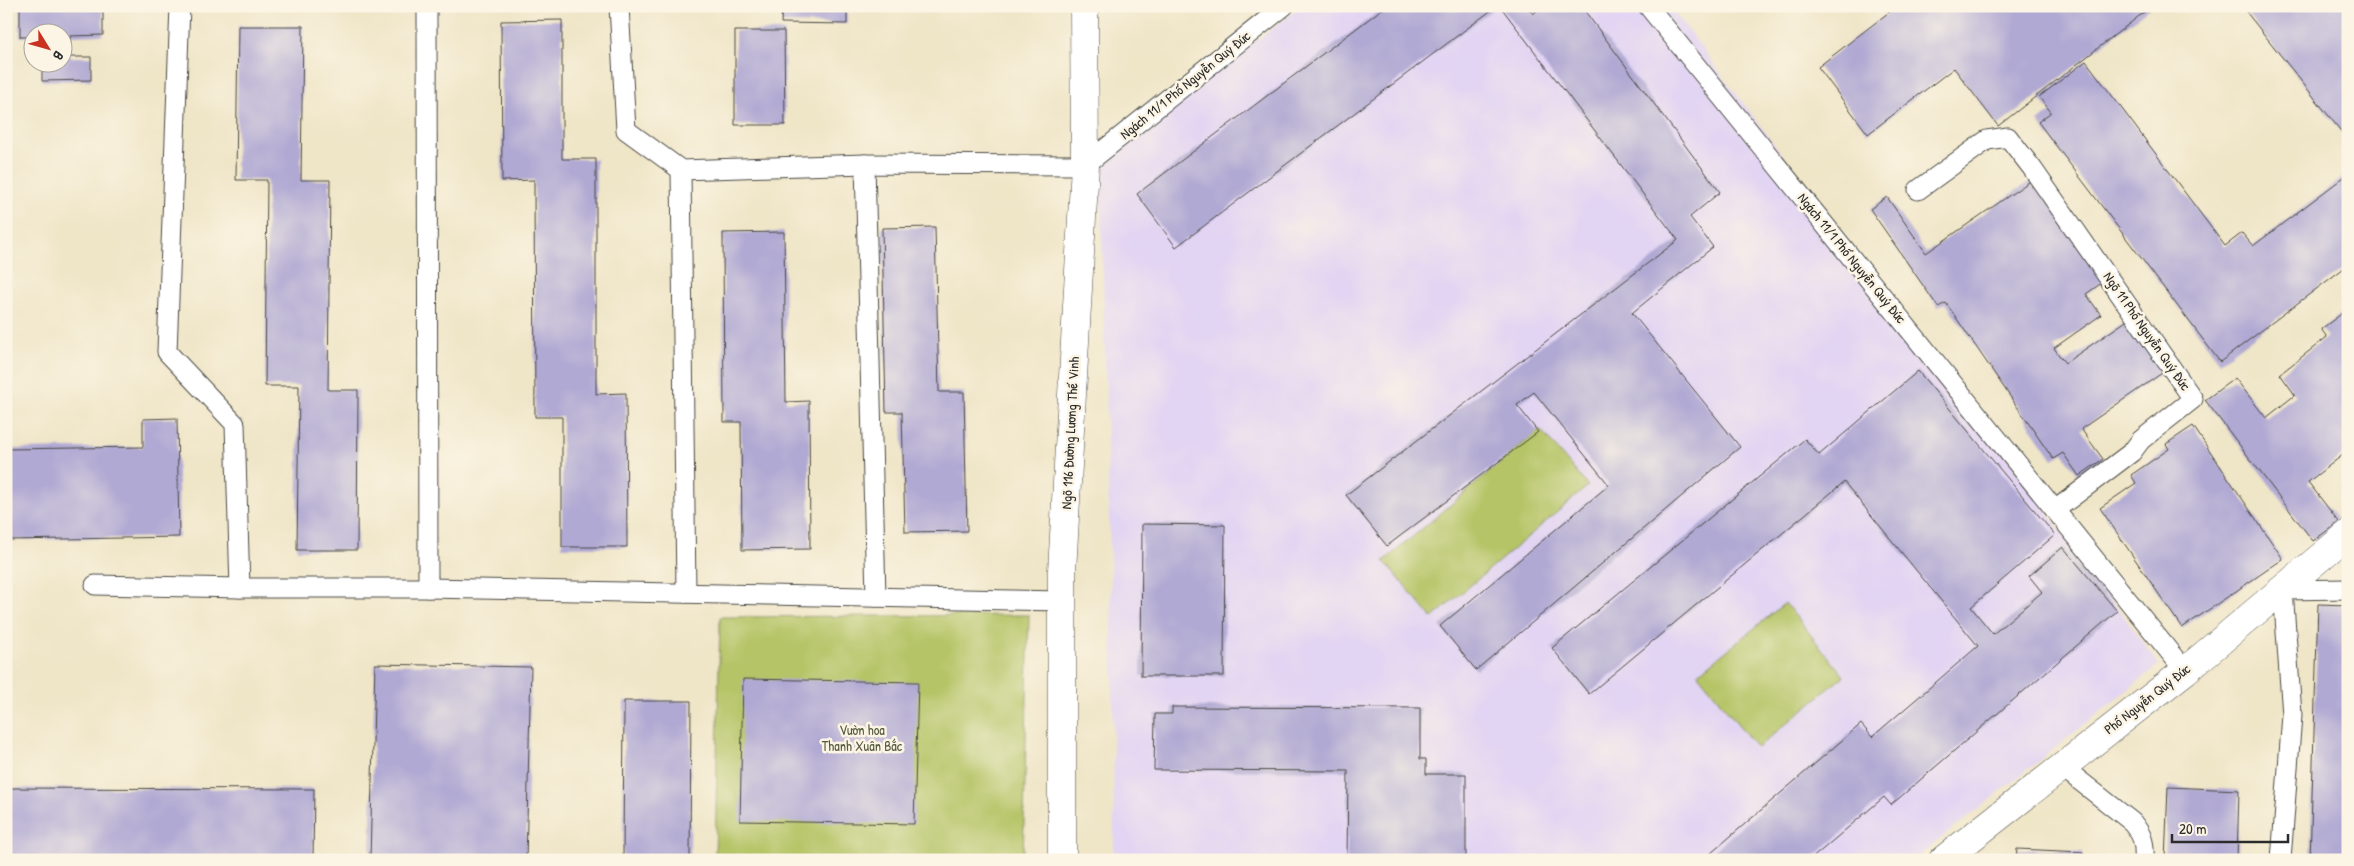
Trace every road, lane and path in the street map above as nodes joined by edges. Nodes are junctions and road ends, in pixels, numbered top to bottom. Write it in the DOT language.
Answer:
graph roads {
  1 [pos="180,6"];
  2 [pos="427,6"];
  3 [pos="619,6"];
  4 [pos="1084,6"];
  5 [pos="1284,6"];
  6 [pos="1648,6"];
  7 [pos="865,164"];
  8 [pos="1086,165"];
  9 [pos="681,170"];
  10 [pos="1918,190"];
  11 [pos="2055,510"];
  12 [pos="2348,534"];
  13 [pos="94,585"];
  14 [pos="240,588"];
  15 [pos="428,588"];
  16 [pos="2348,589"];
  17 [pos="2282,590"];
  18 [pos="686,593"];
  19 [pos="876,597"];
  20 [pos="1061,601"];
  21 [pos="2184,670"];
  22 [pos="2061,766"];
  23 [pos="1947,858"];
  24 [pos="1062,860"];
  25 [pos="2144,860"];
  26 [pos="2281,860"];
  1 -- 14 [label="lane"];
  2 -- 15 [label="lane"];
  3 -- 9 [label="lane"];
  4 -- 8 [label="street, Ngõ 116 Đường Lương Thế Vinh"];
  5 -- 8 [label="lane, Ngách 11/1 Phố Nguyễn Quý Đức"];
  6 -- 11 [label="lane, Ngách 11/1 Phố Nguyễn Quý Đức"];
  7 -- 8 [label="lane"];
  7 -- 9 [label="lane"];
  7 -- 19 [label="lane"];
  8 -- 20 [label="street, Ngõ 116 Đường Lương Thế Vinh"];
  9 -- 18 [label="lane"];
  10 -- 11 [label="lane, Ngõ 11 Phố Nguyễn Quý Đức"];
  11 -- 21 [label="lane"];
  12 -- 17 [label="street, Phố Nguyễn Quý Đức"];
  13 -- 14 [label="lane"];
  14 -- 15 [label="lane"];
  15 -- 18 [label="lane"];
  16 -- 17 [label="lane"];
  17 -- 21 [label="street, Phố Nguyễn Quý Đức"];
  17 -- 26 [label="lane"];
  18 -- 19 [label="lane"];
  19 -- 20 [label="lane"];
  20 -- 24 [label="street, Ngõ 116 Đường Lương Thế Vinh"];
  21 -- 22 [label="street, Phố Nguyễn Quý Đức"];
  22 -- 23 [label="street, Phố Nguyễn Quý Đức"];
  22 -- 25 [label="lane"];
}
